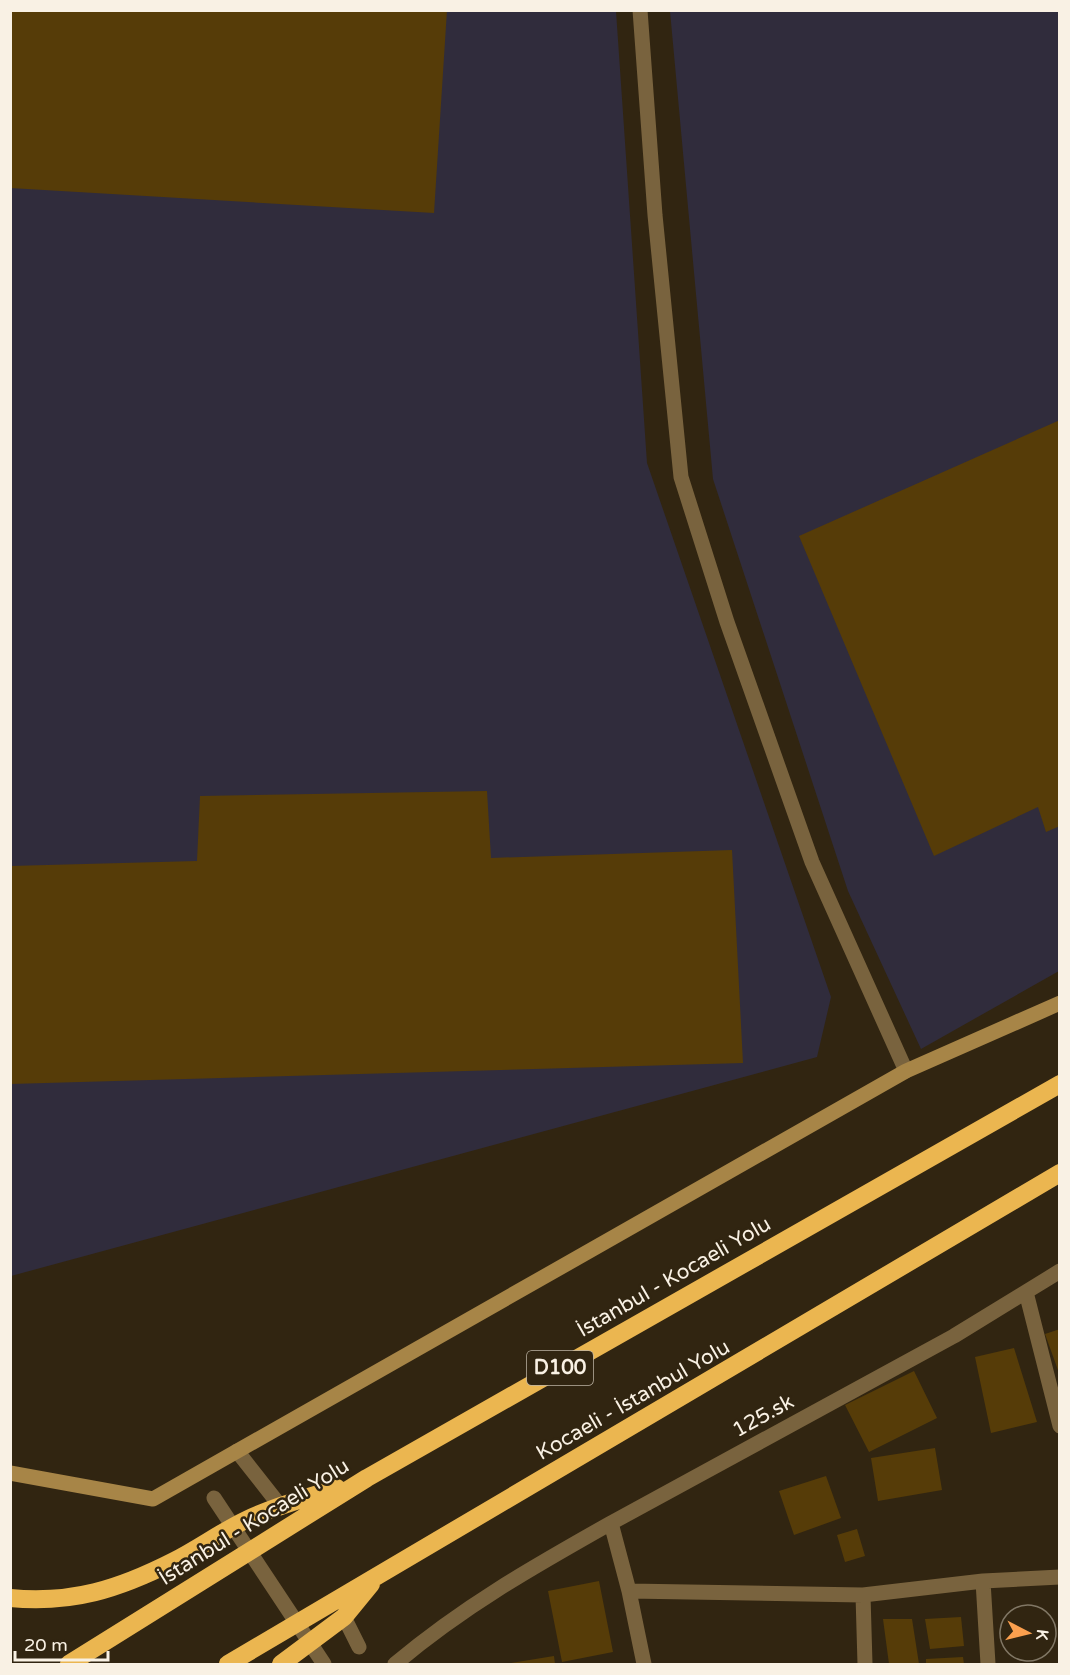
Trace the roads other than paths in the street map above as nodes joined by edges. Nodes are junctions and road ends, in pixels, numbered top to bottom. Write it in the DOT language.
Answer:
graph roads {
  1 [pos="640,10"];
  2 [pos="1059,1003"];
  3 [pos="906,1071"];
  4 [pos="1059,1084"];
  5 [pos="1059,1173"];
  6 [pos="1059,1271"];
  7 [pos="1026,1292"];
  8 [pos="1059,1426"];
  9 [pos="237,1451"];
  10 [pos="10,1473"];
  11 [pos="367,1478"];
  12 [pos="214,1498"];
  13 [pos="281,1507"];
  14 [pos="610,1523"];
  15 [pos="378,1575"];
  16 [pos="1059,1576"];
  17 [pos="983,1581"];
  18 [pos="629,1591"];
  19 [pos="862,1595"];
  20 [pos="10,1598"];
  21 [pos="344,1617"];
  22 [pos="359,1647"];
  23 [pos="69,1665"];
  24 [pos="228,1665"];
  25 [pos="281,1665"];
  26 [pos="324,1665"];
  27 [pos="395,1665"];
  28 [pos="644,1665"];
  29 [pos="865,1665"];
  30 [pos="988,1665"];
  1 -- 3 [label="street"];
  2 -- 3 [label="street"];
  3 -- 9 [label="street"];
  4 -- 11 [label="highway, İstanbul - Kocaeli Yolu / D100"];
  5 -- 15 [label="highway, Kocaeli - İstanbul Yolu"];
  6 -- 7 [label="street, 125.sk"];
  7 -- 8 [label="street"];
  7 -- 14 [label="street, 125.sk"];
  9 -- 10 [label="street"];
  9 -- 13 [label="street"];
  11 -- 13 [label="highway"];
  11 -- 23 [label="highway, İstanbul - Kocaeli Yolu / D100"];
  12 -- 26 [label="street"];
  13 -- 20 [label="highway"];
  14 -- 18 [label="street"];
  14 -- 27 [label="street, 125.sk"];
  15 -- 21 [label="highway"];
  15 -- 24 [label="highway, Kocaeli - İstanbul Yolu"];
  16 -- 17 [label="street"];
  17 -- 19 [label="street"];
  17 -- 30 [label="street"];
  18 -- 19 [label="street"];
  18 -- 28 [label="street"];
  19 -- 29 [label="street"];
  21 -- 22 [label="street"];
  21 -- 25 [label="highway"];
}
